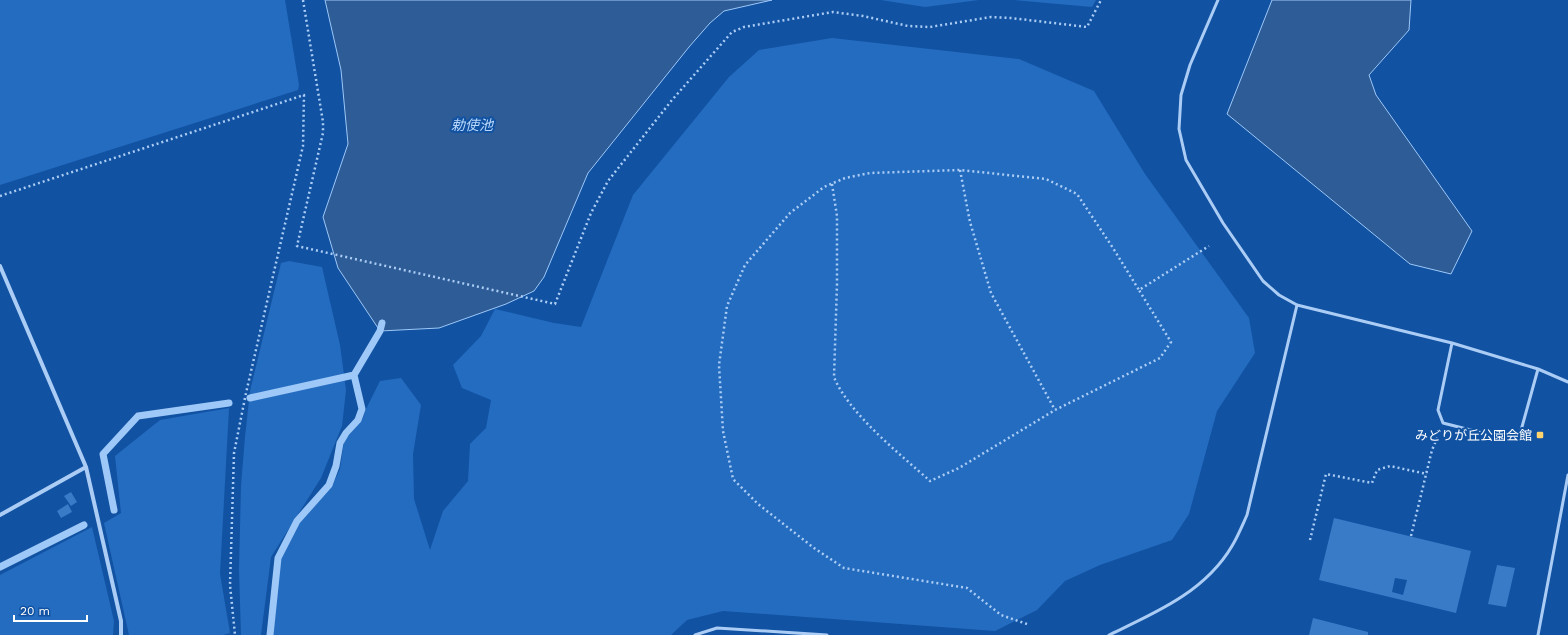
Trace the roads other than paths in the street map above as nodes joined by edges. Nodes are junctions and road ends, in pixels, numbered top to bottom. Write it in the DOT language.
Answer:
graph roads {
  1 [pos="1218,0"];
  2 [pos="0,266"];
  3 [pos="1297,304"];
  4 [pos="1452,344"];
  5 [pos="1538,369"];
  6 [pos="1568,382"];
  7 [pos="86,467"];
  8 [pos="1568,475"];
  9 [pos="0,515"];
  10 [pos="121,635"];
  11 [pos="695,635"];
  12 [pos="827,635"];
  13 [pos="1109,635"];
  14 [pos="1538,635"];
  1 -- 3 [label="lane"];
  2 -- 7 [label="street"];
  3 -- 4 [label="lane"];
  3 -- 13 [label="lane"];
  4 -- 5 [label="lane"];
  4 -- 5 [label="lane"];
  5 -- 6 [label="lane"];
  7 -- 9 [label="street"];
  7 -- 10 [label="street"];
  8 -- 14 [label="lane"];
  11 -- 12 [label="lane"];
}
